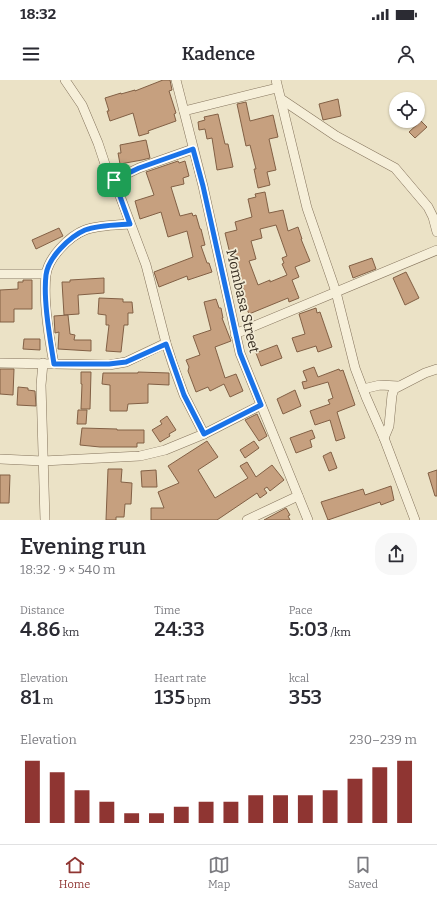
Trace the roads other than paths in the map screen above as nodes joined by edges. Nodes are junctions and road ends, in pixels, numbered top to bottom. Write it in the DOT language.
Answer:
graph roads {
  1 [pos="64,80"];
  2 [pos="176,80"];
  3 [pos="276,84"];
  4 [pos="281,99"];
  5 [pos="184,111"];
  6 [pos="193,149"];
  7 [pos="114,180"];
  8 [pos="130,224"];
  9 [pos="437,232"];
  10 [pos="437,250"];
  11 [pos="0,274"];
  12 [pos="46,274"];
  13 [pos="336,292"];
  14 [pos="236,334"];
  15 [pos="166,344"];
  16 [pos="0,363"];
  17 [pos="43,363"];
  18 [pos="54,364"];
  19 [pos="437,369"];
  20 [pos="398,386"];
  21 [pos="363,389"];
  22 [pos="261,405"];
  23 [pos="204,434"];
  24 [pos="384,438"];
  25 [pos="0,459"];
  26 [pos="43,461"];
  27 [pos="298,496"];
  28 [pos="45,520"];
  29 [pos="248,520"];
  30 [pos="308,520"];
  31 [pos="415,520"];
  1 -- 7 [label="street"];
  2 -- 5 [label="street, Mombasa Street"];
  3 -- 4 [label="street"];
  3 -- 5 [label="street"];
  4 -- 9 [label="street"];
  4 -- 13 [label="street"];
  5 -- 6 [label="street, Mombasa Street"];
  6 -- 7 [label="street"];
  6 -- 14 [label="street, Mombasa Street"];
  7 -- 8 [label="street"];
  8 -- 12 [label="street"];
  8 -- 15 [label="street"];
  10 -- 13 [label="street"];
  11 -- 12 [label="street"];
  12 -- 18 [label="street"];
  13 -- 14 [label="street"];
  13 -- 21 [label="street"];
  14 -- 22 [label="street, Mombasa Street"];
  15 -- 18 [label="street"];
  15 -- 23 [label="street"];
  16 -- 17 [label="street"];
  17 -- 18 [label="street"];
  17 -- 26 [label="street"];
  19 -- 20 [label="street"];
  20 -- 21 [label="street"];
  20 -- 24 [label="street"];
  21 -- 24 [label="street"];
  22 -- 23 [label="street"];
  22 -- 27 [label="street, Mombasa Street"];
  23 -- 26 [label="street"];
  24 -- 31 [label="street"];
  25 -- 26 [label="street"];
  26 -- 28 [label="street"];
  27 -- 29 [label="street"];
  27 -- 30 [label="street, Mombasa Street"];
}
